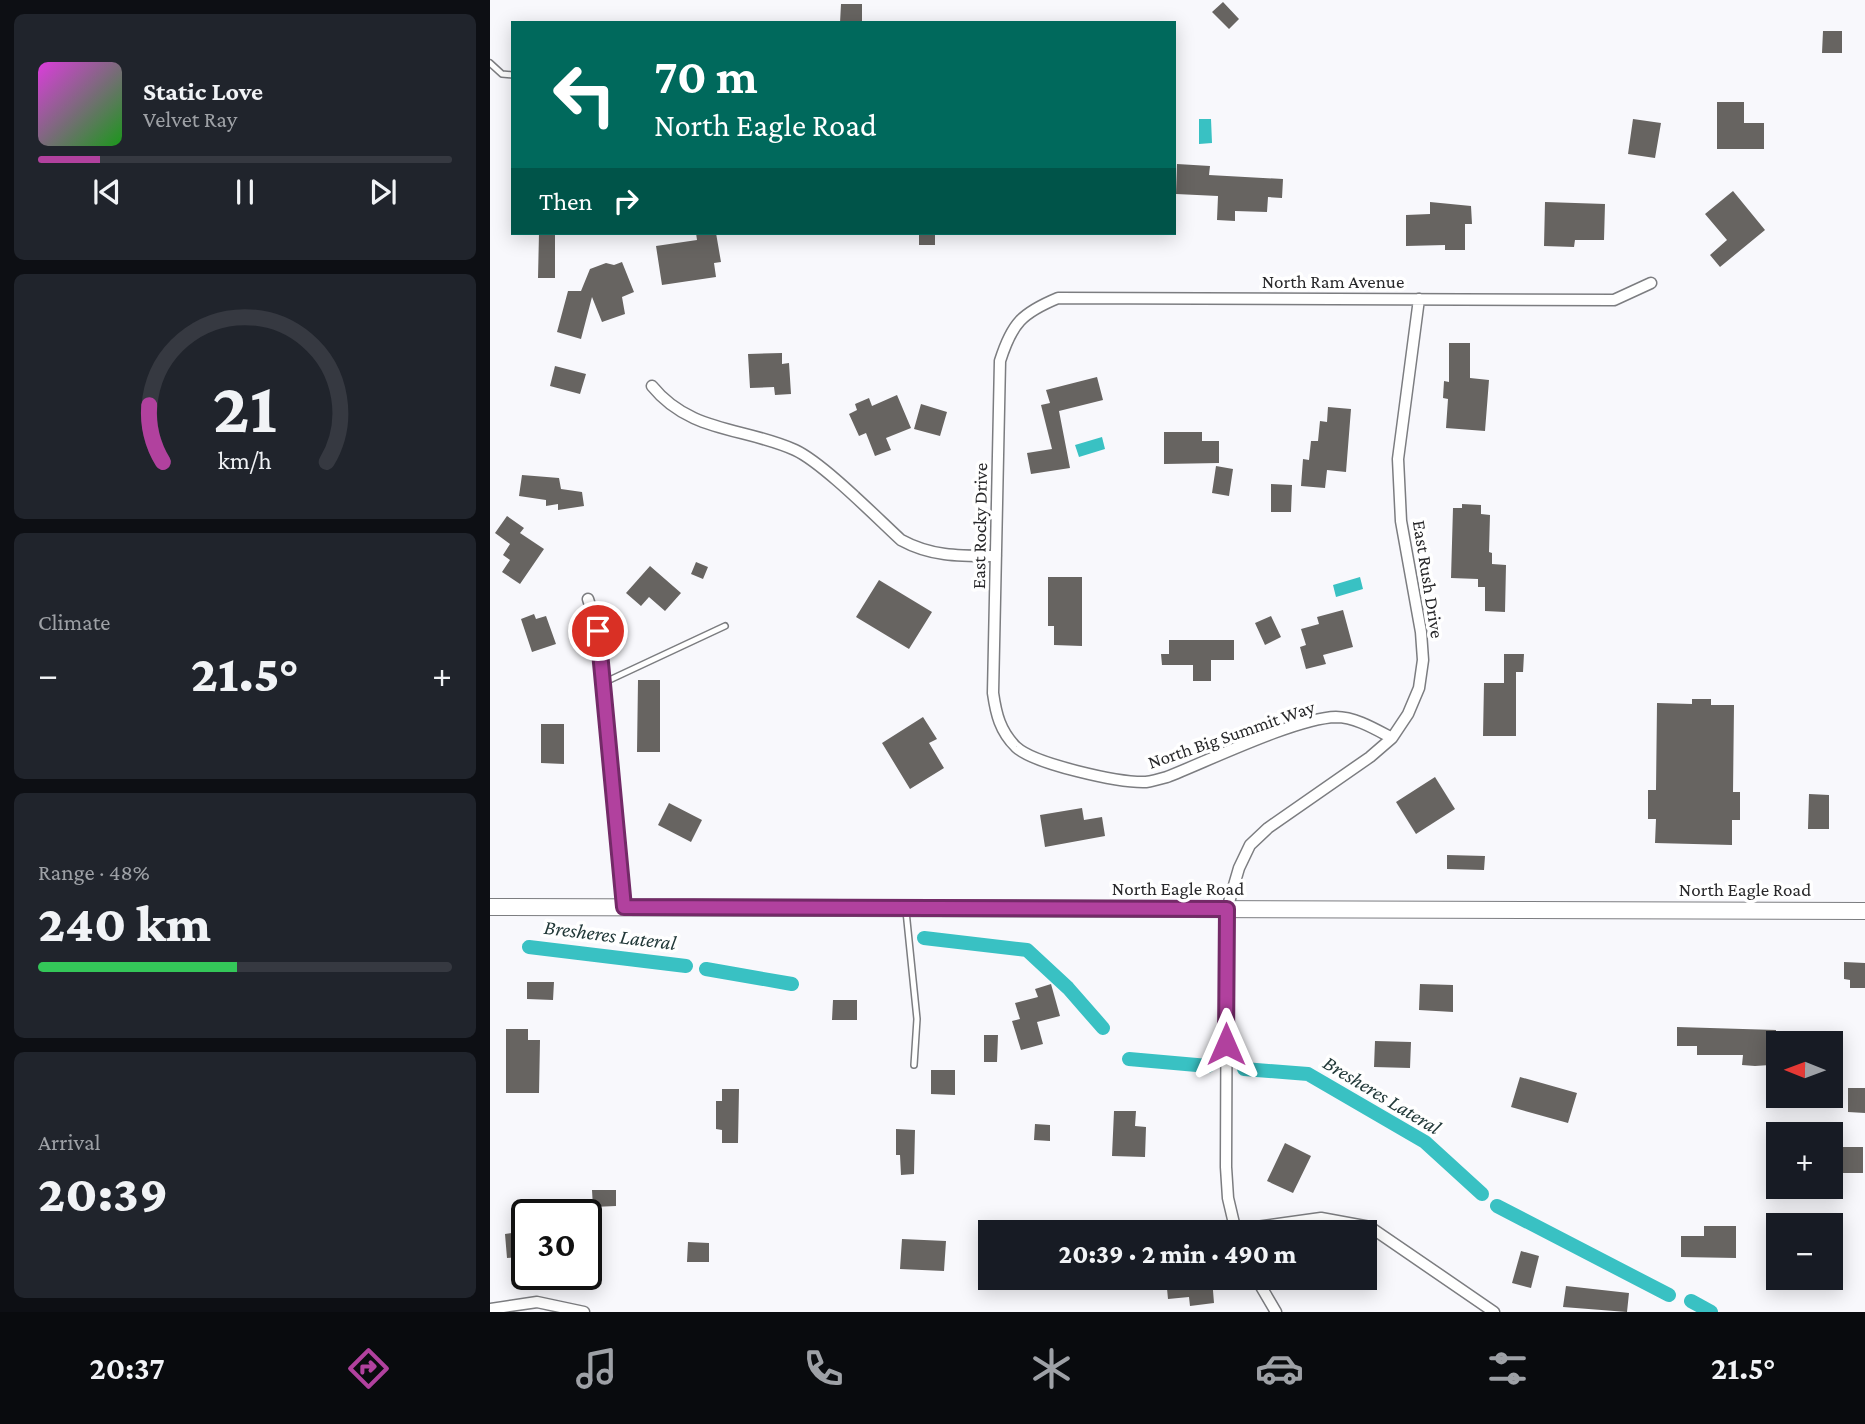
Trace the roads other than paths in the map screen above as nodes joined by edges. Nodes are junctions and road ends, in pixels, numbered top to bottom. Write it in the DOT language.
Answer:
graph roads {
  1 [pos="490,63"];
  2 [pos="511,75"];
  3 [pos="1651,283"];
  4 [pos="1419,299"];
  5 [pos="1018,321"];
  6 [pos="652,386"];
  7 [pos="996,556"];
  8 [pos="588,599"];
  9 [pos="725,626"];
  10 [pos="603,682"];
  11 [pos="1005,734"];
  12 [pos="1392,737"];
  13 [pos="490,907"];
  14 [pos="624,907"];
  15 [pos="906,908"];
  16 [pos="1227,909"];
  17 [pos="1865,911"];
  18 [pos="914,1065"];
  19 [pos="1234,1220"];
  20 [pos="1308,1220"];
  21 [pos="1335,1220"];
  22 [pos="1377,1231"];
  23 [pos="1263,1290"];
  24 [pos="490,1308"];
  25 [pos="584,1312"];
  26 [pos="1276,1312"];
  27 [pos="1494,1312"];
  1 -- 2 [label="lane"];
  3 -- 4 [label="street, North Ram Avenue"];
  4 -- 5 [label="street, North Ram Avenue"];
  4 -- 12 [label="street, East Rush Drive"];
  5 -- 7 [label="street, East Rocky Drive"];
  6 -- 7 [label="street"];
  7 -- 11 [label="street, East Rocky Drive"];
  8 -- 10 [label="street"];
  9 -- 10 [label="lane"];
  10 -- 14 [label="street"];
  11 -- 12 [label="street, North Big Summit Way"];
  12 -- 16 [label="street, East Rush Drive"];
  13 -- 14 [label="main road, North Eagle Road"];
  14 -- 15 [label="main road, North Eagle Road"];
  15 -- 16 [label="main road, North Eagle Road"];
  15 -- 18 [label="lane"];
  16 -- 17 [label="main road, North Eagle Road"];
  16 -- 19 [label="street, East Rush Drive"];
  20 -- 21 [label="street"];
  22 -- 27 [label="street"];
  23 -- 26 [label="street"];
  24 -- 25 [label="street"];
}
